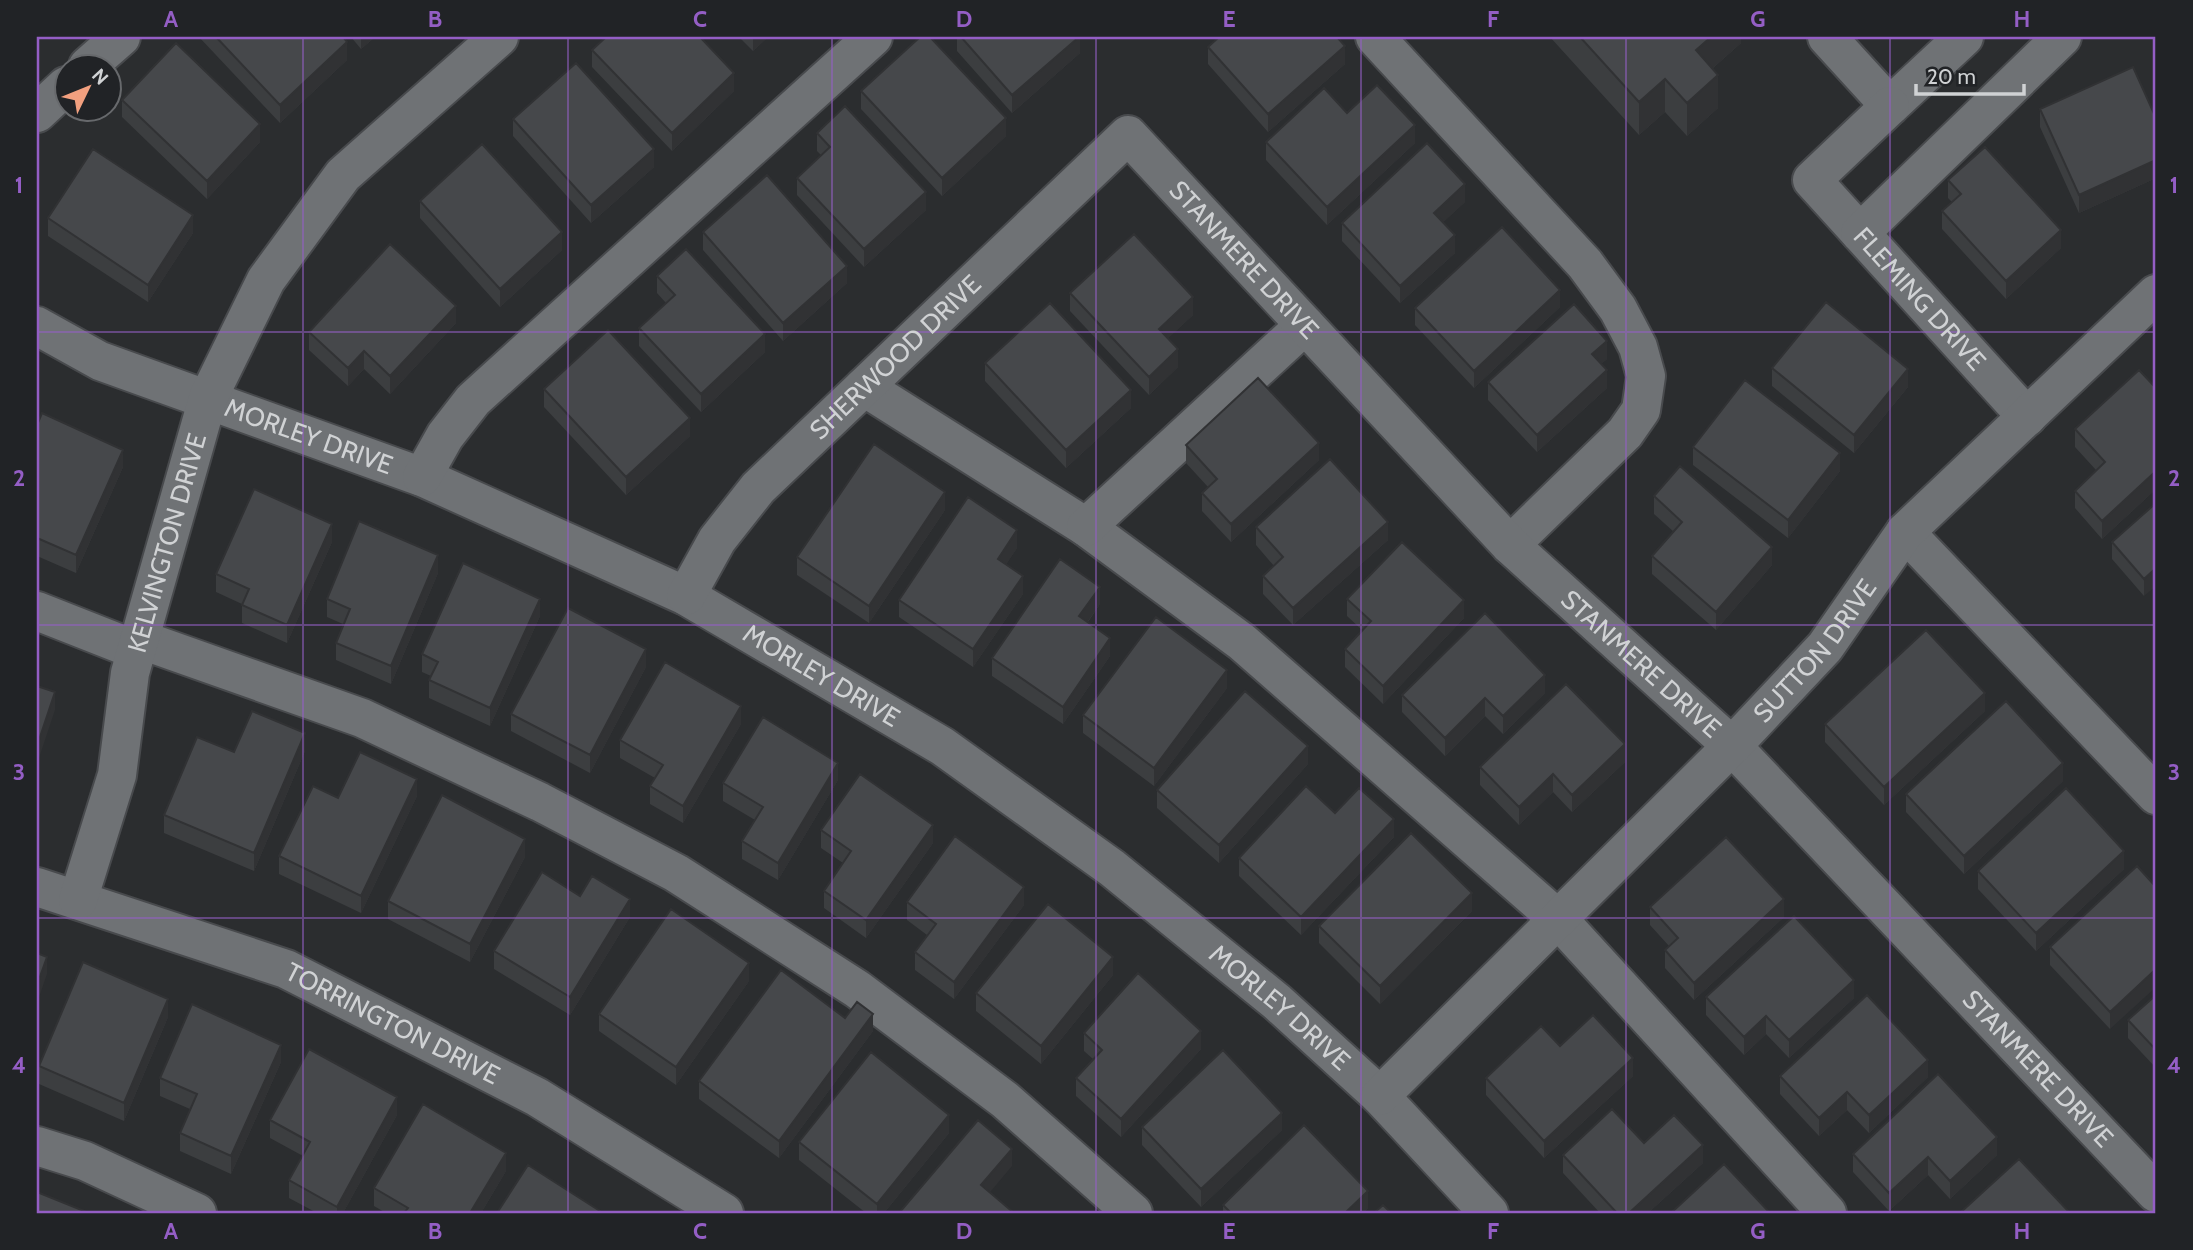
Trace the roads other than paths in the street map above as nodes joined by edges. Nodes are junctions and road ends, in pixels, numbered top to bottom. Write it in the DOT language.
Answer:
graph roads {
  1 [pos="121,37"];
  2 [pos="499,37"];
  3 [pos="873,37"];
  4 [pos="1375,37"];
  5 [pos="1827,37"];
  6 [pos="1964,37"];
  7 [pos="2062,37"];
  8 [pos="104,52"];
  9 [pos="52,99"];
  10 [pos="1890,106"];
  11 [pos="37,113"];
  12 [pos="1128,135"];
  13 [pos="1860,233"];
  14 [pos="2156,294"];
  15 [pos="1305,325"];
  16 [pos="37,326"];
  17 [pos="864,387"];
  18 [pos="208,398"];
  19 [pos="2027,417"];
  20 [pos="422,477"];
  21 [pos="1086,527"];
  22 [pos="1905,532"];
  23 [pos="1510,545"];
  24 [pos="686,596"];
  25 [pos="37,611"];
  26 [pos="138,645"];
  27 [pos="1732,746"];
  28 [pos="2156,795"];
  29 [pos="37,887"];
  30 [pos="78,900"];
  31 [pos="1558,919"];
  32 [pos="1380,1096"];
  33 [pos="37,1146"];
  34 [pos="2156,1193"];
  35 [pos="197,1213"];
  36 [pos="724,1213"];
  37 [pos="1133,1213"];
  38 [pos="1489,1213"];
  39 [pos="1827,1213"];
  1 -- 8 [label="street"];
  2 -- 18 [label="street, KELVINGTON DRIVE"];
  3 -- 20 [label="street"];
  4 -- 23 [label="street"];
  5 -- 10 [label="street"];
  6 -- 10 [label="street"];
  7 -- 13 [label="street"];
  9 -- 11 [label="street"];
  10 -- 13 [label="street, FLEMING DRIVE"];
  12 -- 15 [label="street, STANMERE DRIVE"];
  12 -- 17 [label="street, SHERWOOD DRIVE"];
  13 -- 19 [label="street, FLEMING DRIVE"];
  14 -- 19 [label="street, SUTTON DRIVE"];
  15 -- 21 [label="street"];
  15 -- 23 [label="street, STANMERE DRIVE"];
  16 -- 18 [label="street, MORLEY DRIVE"];
  17 -- 21 [label="street"];
  17 -- 24 [label="street, SHERWOOD DRIVE"];
  18 -- 20 [label="street, MORLEY DRIVE"];
  18 -- 26 [label="street, KELVINGTON DRIVE"];
  19 -- 22 [label="street, SUTTON DRIVE"];
  20 -- 24 [label="street, MORLEY DRIVE"];
  21 -- 31 [label="street"];
  22 -- 27 [label="street, SUTTON DRIVE"];
  22 -- 28 [label="street"];
  23 -- 27 [label="street, STANMERE DRIVE"];
  24 -- 32 [label="street, MORLEY DRIVE"];
  25 -- 26 [label="street"];
  26 -- 30 [label="street, KELVINGTON DRIVE"];
  26 -- 37 [label="street"];
  27 -- 31 [label="street, SUTTON DRIVE"];
  27 -- 34 [label="street, STANMERE DRIVE"];
  29 -- 30 [label="street, TORRINGTON DRIVE"];
  30 -- 36 [label="street, TORRINGTON DRIVE"];
  31 -- 32 [label="street, SUTTON DRIVE"];
  31 -- 39 [label="street"];
  32 -- 38 [label="street, MORLEY DRIVE"];
  33 -- 35 [label="street"];
}
